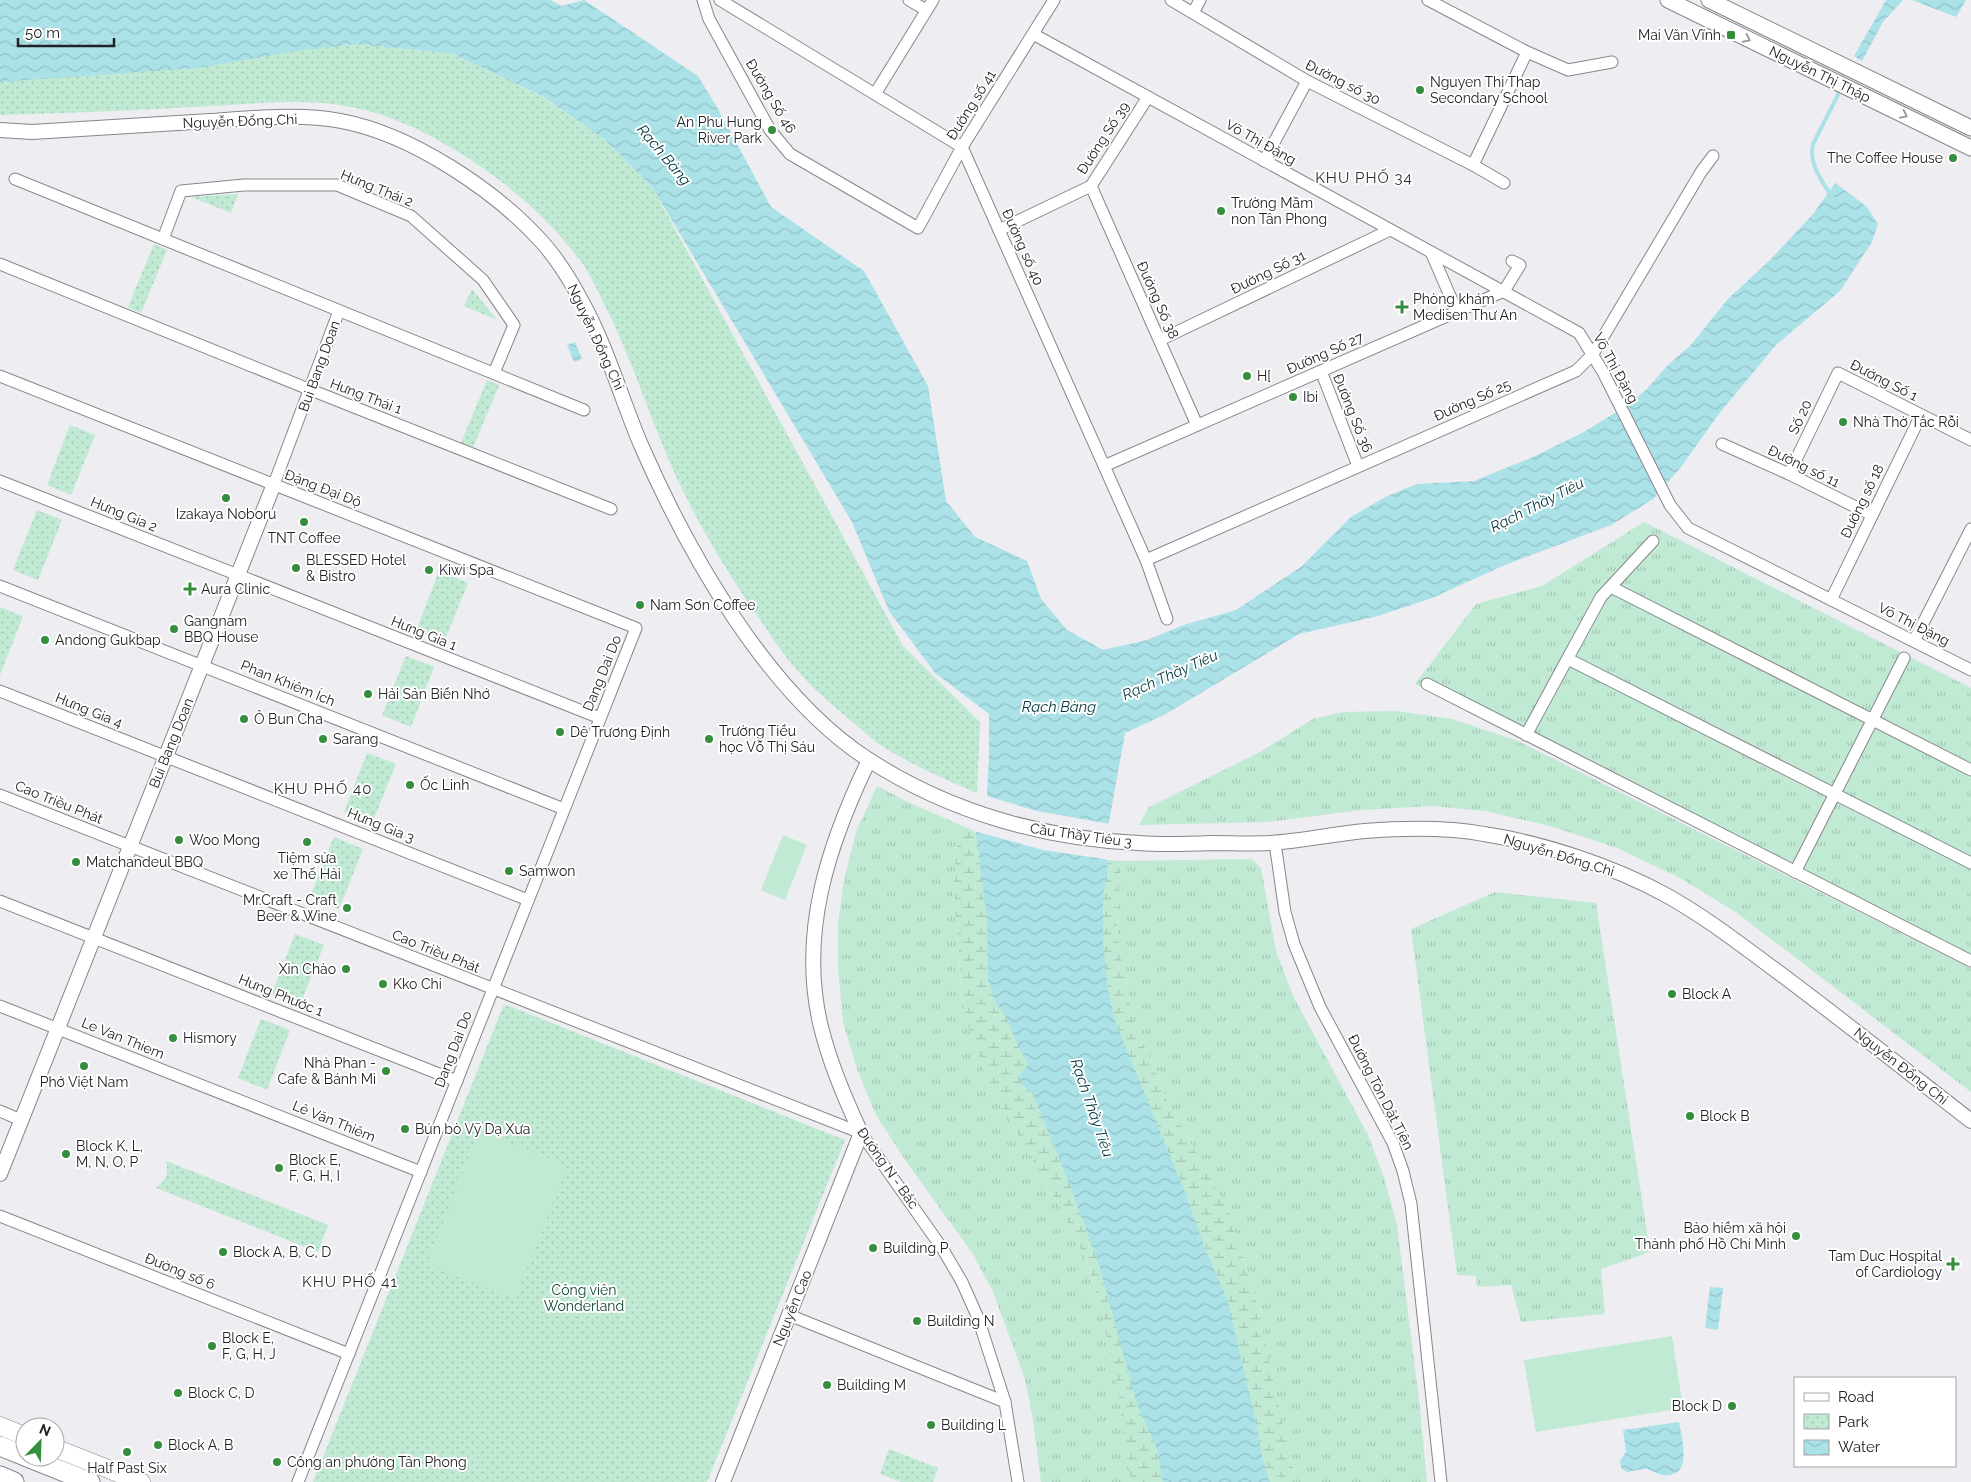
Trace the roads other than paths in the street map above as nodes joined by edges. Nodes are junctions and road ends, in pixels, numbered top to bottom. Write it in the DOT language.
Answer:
graph roads {
  1 [pos="703,0"];
  2 [pos="720,0"];
  3 [pos="909,0"];
  4 [pos="933,0"];
  5 [pos="1054,0"];
  6 [pos="1171,0"];
  7 [pos="1200,0"];
  8 [pos="1428,0"];
  9 [pos="1709,0"];
  10 [pos="1671,1"];
  11 [pos="926,10"];
  12 [pos="1193,13"];
  13 [pos="1033,34"];
  14 [pos="1527,52"];
  15 [pos="1612,62"];
  16 [pos="1307,81"];
  17 [pos="875,94"];
  18 [pos="1148,97"];
  19 [pos="1971,128"];
  20 [pos="0,130"];
  21 [pos="962,147"];
  22 [pos="1971,148"];
  23 [pos="1713,156"];
  24 [pos="1264,160"];
  25 [pos="1473,165"];
  26 [pos="15,179"];
  27 [pos="1504,183"];
  28 [pos="1091,186"];
  29 [pos="918,228"];
  30 [pos="999,230"];
  31 [pos="1390,230"];
  32 [pos="162,239"];
  33 [pos="1431,252"];
  34 [pos="1512,261"];
  35 [pos="0,264"];
  36 [pos="1504,292"];
  37 [pos="339,311"];
  38 [pos="1457,312"];
  39 [pos="1160,340"];
  40 [pos="1593,354"];
  41 [pos="1321,371"];
  42 [pos="494,373"];
  43 [pos="1838,373"];
  44 [pos="0,376"];
  45 [pos="311,390"];
  46 [pos="584,410"];
  47 [pos="1921,415"];
  48 [pos="1197,425"];
  49 [pos="1971,440"];
  50 [pos="1722,444"];
  51 [pos="1104,466"];
  52 [pos="1358,466"];
  53 [pos="1790,474"];
  54 [pos="0,481"];
  55 [pos="274,484"];
  56 [pos="611,509"];
  57 [pos="1872,515"];
  58 [pos="1971,529"];
  59 [pos="1653,541"];
  60 [pos="1146,560"];
  61 [pos="238,575"];
  62 [pos="0,586"];
  63 [pos="1611,588"];
  64 [pos="1831,600"];
  65 [pos="1168,619"];
  66 [pos="1914,641"];
  67 [pos="1904,658"];
  68 [pos="1568,659"];
  69 [pos="202,666"];
  70 [pos="1971,670"];
  71 [pos="1427,684"];
  72 [pos="0,691"];
  73 [pos="600,718"];
  74 [pos="1873,721"];
  75 [pos="1526,735"];
  76 [pos="166,756"];
  77 [pos="869,760"];
  78 [pos="1971,770"];
  79 [pos="920,788"];
  80 [pos="1835,794"];
  81 [pos="0,795"];
  82 [pos="564,809"];
  83 [pos="1274,843"];
  84 [pos="1190,844"];
  85 [pos="130,846"];
  86 [pos="1971,863"];
  87 [pos="1795,872"];
  88 [pos="0,900"];
  89 [pos="528,900"];
  90 [pos="94,938"];
  91 [pos="1971,960"];
  92 [pos="493,990"];
  93 [pos="0,1006"];
  94 [pos="58,1028"];
  95 [pos="457,1081"];
  96 [pos="0,1112"];
  97 [pos="21,1120"];
  98 [pos="1971,1121"];
  99 [pos="861,1133"];
  100 [pos="421,1172"];
  101 [pos="0,1174"];
  102 [pos="0,1216"];
  103 [pos="789,1315"];
  104 [pos="349,1354"];
  105 [pos="1005,1402"];
  106 [pos="0,1426"];
  107 [pos="15,1432"];
  108 [pos="0,1446"];
  109 [pos="15,1452"];
  110 [pos="65,1452"];
  111 [pos="96,1464"];
  112 [pos="52,1467"];
  113 [pos="0,1476"];
  114 [pos="14,1482"];
  115 [pos="90,1482"];
  116 [pos="141,1482"];
  117 [pos="298,1482"];
  118 [pos="723,1482"];
  119 [pos="1018,1482"];
  120 [pos="1441,1482"];
  1 -- 29 [label="street, Đường Số 46"];
  2 -- 17 [label="street"];
  3 -- 11 [label="street"];
  4 -- 11 [label="street"];
  5 -- 13 [label="street, Đường số 41"];
  6 -- 12 [label="street, Đường số 30"];
  7 -- 12 [label="street"];
  8 -- 14 [label="street"];
  9 -- 19 [label="main road, Nguyễn Thị Thập"];
  10 -- 22 [label="main road, Nguyễn Thị Thập, one-way"];
  11 -- 17 [label="street"];
  12 -- 16 [label="street, Đường số 30"];
  13 -- 18 [label="street, Võ Thị Đặng"];
  13 -- 21 [label="street, Đường số 41"];
  14 -- 15 [label="street"];
  14 -- 25 [label="street"];
  16 -- 24 [label="street"];
  16 -- 25 [label="street, Đường số 30"];
  17 -- 21 [label="street"];
  18 -- 24 [label="street, Võ Thị Đặng"];
  18 -- 28 [label="street, Đường Số 39"];
  20 -- 77 [label="street, Nguyễn Đổng Chi"];
  21 -- 29 [label="street, Đường số 41"];
  21 -- 30 [label="street, Đường số 40"];
  23 -- 40 [label="street, Đường Số 25"];
  24 -- 31 [label="street, Võ Thị Đặng"];
  25 -- 27 [label="street, Đường số 30"];
  26 -- 32 [label="street"];
  28 -- 30 [label="street, Đường Số 39"];
  28 -- 39 [label="street, Đường Số 38"];
  30 -- 51 [label="street, Đường số 40"];
  31 -- 33 [label="street, Võ Thị Đặng"];
  31 -- 39 [label="street, Đường Số 31"];
  32 -- 37 [label="street"];
  32 -- 42 [label="street, Hưng Thái 2"];
  33 -- 36 [label="street, Võ Thị Đặng"];
  33 -- 38 [label="street"];
  34 -- 36 [label="street"];
  35 -- 45 [label="street, Hưng Thái 1"];
  36 -- 38 [label="street, Đường Số 27"];
  36 -- 40 [label="street, Võ Thị Đặng"];
  37 -- 42 [label="street"];
  37 -- 45 [label="street, Bui Bang Doan"];
  38 -- 41 [label="street, Đường Số 27"];
  39 -- 48 [label="street, Đường Số 38"];
  40 -- 52 [label="street, Đường Số 25"];
  40 -- 64 [label="street, Võ Thị Đặng"];
  41 -- 48 [label="street, Đường Số 27"];
  41 -- 52 [label="street, Đường Số 36"];
  42 -- 46 [label="street"];
  43 -- 47 [label="street, Đường Số 1"];
  43 -- 53 [label="street, Số 20"];
  44 -- 55 [label="street, Đặng Đại Độ"];
  45 -- 55 [label="street, Bui Bang Doan"];
  45 -- 56 [label="street, Hưng Thái 1"];
  47 -- 49 [label="street, Đường Số 1"];
  47 -- 57 [label="street, Đường số 18"];
  48 -- 51 [label="street, Đường Số 27"];
  50 -- 53 [label="street, Đường số 11"];
  51 -- 60 [label="street, Đường số 40"];
  52 -- 60 [label="street, Đường Số 25"];
  53 -- 57 [label="street, Đường số 11"];
  54 -- 61 [label="street, Hưng Gia 2"];
  55 -- 61 [label="street, Bui Bang Doan"];
  55 -- 73 [label="street, Đặng Đại Độ"];
  57 -- 64 [label="street, Đường số 18"];
  58 -- 66 [label="street"];
  59 -- 63 [label="street"];
  60 -- 65 [label="street, Đường số 40"];
  61 -- 69 [label="street, Bui Bang Doan"];
  61 -- 73 [label="street, Hưng Gia 1"];
  62 -- 69 [label="street, Phan Khiêm Ích"];
  63 -- 68 [label="street"];
  63 -- 74 [label="street"];
  64 -- 66 [label="street, Võ Thị Đặng"];
  66 -- 70 [label="street, Võ Thị Đặng"];
  67 -- 74 [label="street"];
  68 -- 75 [label="street"];
  68 -- 80 [label="street"];
  69 -- 76 [label="street, Bui Bang Doan"];
  69 -- 82 [label="street, Phan Khiêm Ích"];
  71 -- 75 [label="street"];
  72 -- 76 [label="street, Hưng Gia 4"];
  73 -- 82 [label="street, Dang Dai Do"];
  74 -- 78 [label="street"];
  74 -- 80 [label="street"];
  75 -- 87 [label="street"];
  76 -- 85 [label="street, Bui Bang Doan"];
  76 -- 89 [label="street, Hưng Gia 3"];
  77 -- 79 [label="street, Nguyễn Đổng Chi"];
  77 -- 99 [label="street, Đường N - Bắc"];
  79 -- 84 [label="street, Cầu Thầy Tiêu 3"];
  80 -- 86 [label="street"];
  80 -- 87 [label="street"];
  81 -- 85 [label="street, Cao Triều Phát"];
  82 -- 89 [label="street, Dang Dai Do"];
  83 -- 84 [label="street, Nguyễn Đổng Chi"];
  83 -- 98 [label="street, Nguyễn Đổng Chi"];
  83 -- 120 [label="street, Đường Tôn Dật Tiên"];
  85 -- 90 [label="street, Bui Bang Doan"];
  85 -- 92 [label="street, Cao Triều Phát"];
  87 -- 91 [label="street"];
  88 -- 90 [label="street, Hưng Phước 1"];
  89 -- 92 [label="street, Dang Dai Do"];
  90 -- 94 [label="street, Bui Bang Doan"];
  90 -- 95 [label="street, Hưng Phước 1"];
  92 -- 95 [label="street, Dang Dai Do"];
  92 -- 99 [label="street, Cao Triều Phát"];
  93 -- 94 [label="street, Le Van Thiem"];
  94 -- 97 [label="street, Bui Bang Doan"];
  94 -- 100 [label="street, Le Van Thiem"];
  95 -- 100 [label="street, Dang Dai Do"];
  96 -- 97 [label="street"];
  97 -- 101 [label="street, Bui Bang Doan"];
  99 -- 103 [label="street, Nguyễn Cao"];
  99 -- 105 [label="street, Đường N - Bắc"];
  100 -- 104 [label="street, Dang Dai Do"];
  102 -- 104 [label="street, Đường số 6"];
  103 -- 105 [label="street"];
  103 -- 118 [label="street, Nguyễn Cao"];
  104 -- 117 [label="street, Dang Dai Do"];
  105 -- 119 [label="street, Đường N - Bắc"];
  106 -- 107 [label="main road"];
  108 -- 109 [label="highway"];
  110 -- 111 [label="main road"];
  111 -- 115 [label="main road"];
  111 -- 116 [label="main road"];
  112 -- 115 [label="highway"];
  113 -- 114 [label="highway"];
}
